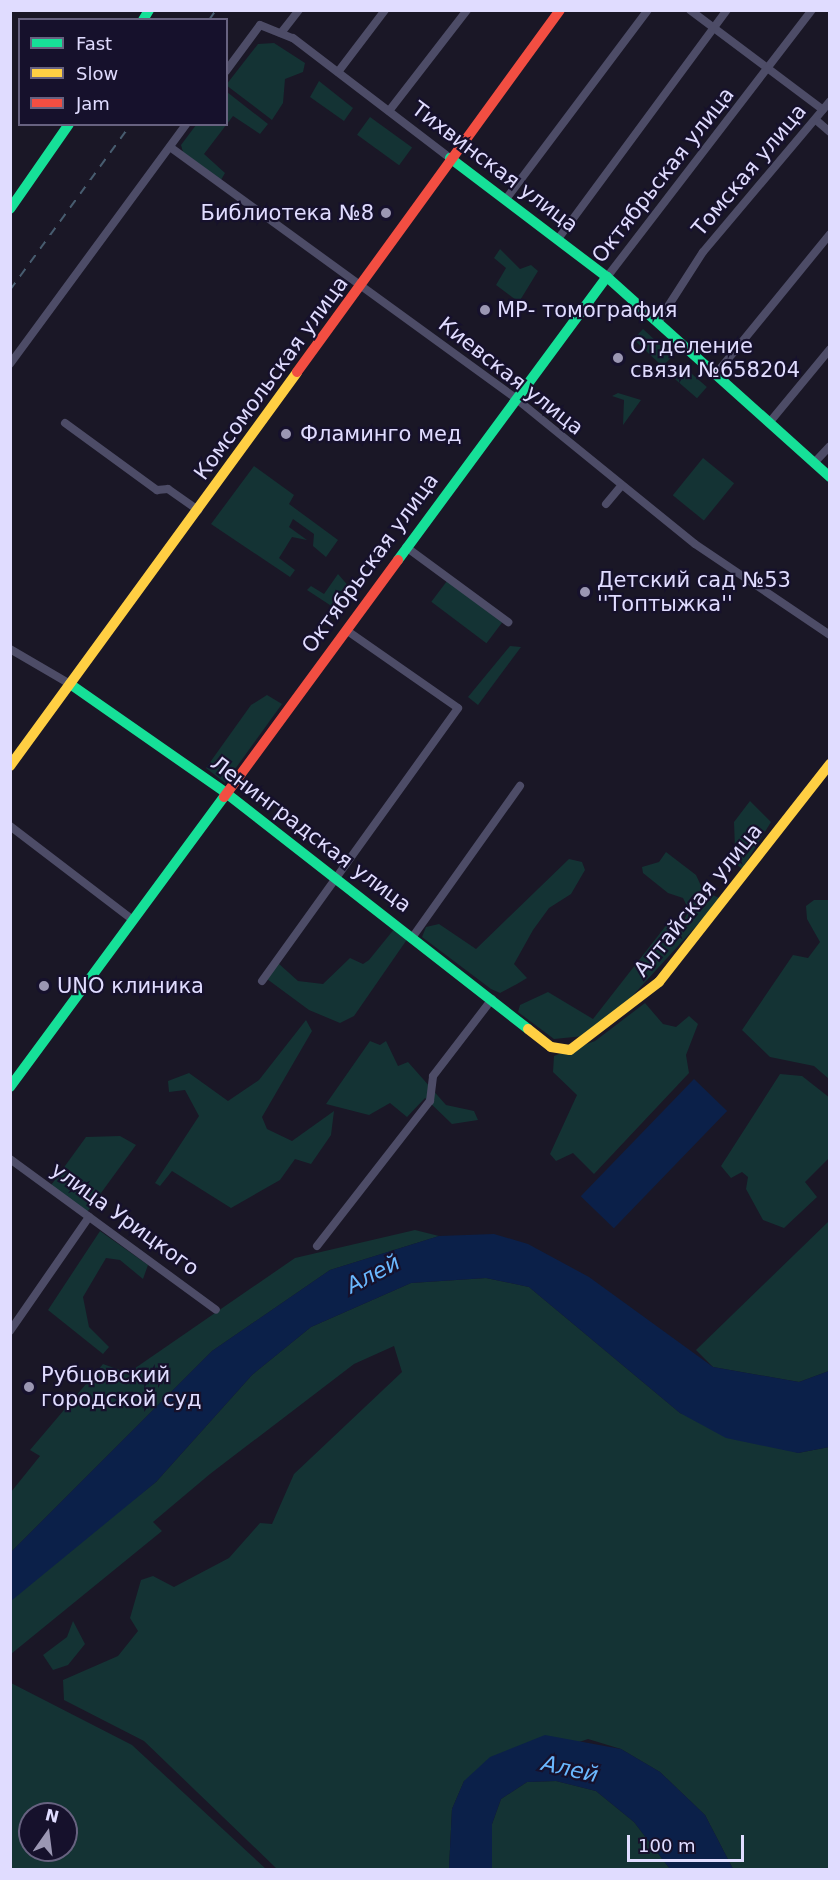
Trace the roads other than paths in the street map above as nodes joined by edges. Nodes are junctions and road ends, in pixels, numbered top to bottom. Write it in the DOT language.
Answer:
graph roads {
  1 [pos="299,10"];
  2 [pos="385,10"];
  3 [pos="467,10"];
  4 [pos="560,10"];
  5 [pos="648,10"];
  6 [pos="690,10"];
  7 [pos="727,10"];
  8 [pos="812,10"];
  9 [pos="713,28"];
  10 [pos="281,33"];
  11 [pos="228,67"];
  12 [pos="770,67"];
  13 [pos="338,72"];
  14 [pos="830,101"];
  15 [pos="823,110"];
  16 [pos="389,111"];
  17 [pos="816,120"];
  18 [pos="68,126"];
  19 [pos="185,126"];
  20 [pos="830,132"];
  21 [pos="170,147"];
  22 [pos="450,158"];
  23 [pos="506,199"];
  24 [pos="10,209"];
  25 [pos="830,234"];
  26 [pos="558,239"];
  27 [pos="608,277"];
  28 [pos="364,286"];
  29 [pos="658,322"];
  30 [pos="830,349"];
  31 [pos="10,364"];
  32 [pos="716,375"];
  33 [pos="514,398"];
  34 [pos="65,423"];
  35 [pos="769,423"];
  36 [pos="830,446"];
  37 [pos="814,463"];
  38 [pos="830,477"];
  39 [pos="621,486"];
  40 [pos="606,504"];
  41 [pos="198,510"];
  42 [pos="406,547"];
  43 [pos="507,622"];
  44 [pos="346,630"];
  45 [pos="830,635"];
  46 [pos="10,649"];
  47 [pos="70,684"];
  48 [pos="830,764"];
  49 [pos="10,765"];
  50 [pos="520,786"];
  51 [pos="226,793"];
  52 [pos="10,826"];
  53 [pos="338,878"];
  54 [pos="133,920"];
  55 [pos="414,935"];
  56 [pos="262,981"];
  57 [pos="492,999"];
  58 [pos="582,1046"];
  59 [pos="10,1087"];
  60 [pos="10,1159"];
  61 [pos="89,1217"];
  62 [pos="317,1246"];
  63 [pos="216,1310"];
  64 [pos="10,1331"];
  1 -- 10 [label="street"];
  2 -- 13 [label="street"];
  3 -- 16 [label="street"];
  4 -- 22 [label="main road, Комсомольская улица"];
  5 -- 23 [label="street"];
  6 -- 9 [label="street"];
  7 -- 9 [label="street"];
  8 -- 12 [label="street, Октябрьская улица"];
  9 -- 12 [label="street"];
  9 -- 26 [label="street"];
  10 -- 11 [label="street, Тихвинская улица"];
  10 -- 13 [label="street, Тихвинская улица"];
  12 -- 15 [label="street"];
  12 -- 27 [label="street, Октябрьская улица"];
  13 -- 16 [label="street, Тихвинская улица"];
  14 -- 15 [label="street, Томская улица"];
  15 -- 17 [label="street, Томская улица"];
  16 -- 22 [label="street, Тихвинская улица"];
  17 -- 20 [label="street"];
  17 -- 29 [label="street, Томская улица"];
  18 -- 24 [label="main road"];
  19 -- 21 [label="street"];
  21 -- 28 [label="street, Киевская улица"];
  21 -- 31 [label="street"];
  22 -- 23 [label="main road, Тихвинская улица"];
  22 -- 28 [label="main road, Комсомольская улица"];
  23 -- 26 [label="main road, Тихвинская улица"];
  25 -- 32 [label="street"];
  26 -- 27 [label="main road, Тихвинская улица"];
  27 -- 29 [label="main road, Тихвинская улица"];
  27 -- 33 [label="main road, Октябрьская улица"];
  28 -- 33 [label="street, Киевская улица"];
  28 -- 41 [label="main road, Комсомольская улица"];
  29 -- 32 [label="main road, Тихвинская улица"];
  30 -- 35 [label="street"];
  32 -- 35 [label="main road, Тихвинская улица"];
  33 -- 39 [label="street, Киевская улица"];
  33 -- 42 [label="main road, Октябрьская улица"];
  34 -- 41 [label="street"];
  35 -- 37 [label="main road, Тихвинская улица"];
  36 -- 37 [label="street"];
  37 -- 38 [label="main road, Тихвинская улица"];
  39 -- 40 [label="street"];
  39 -- 45 [label="street, Киевская улица"];
  41 -- 47 [label="main road, Комсомольская улица"];
  42 -- 43 [label="street"];
  42 -- 44 [label="main road, Октябрьская улица"];
  44 -- 51 [label="main road, Октябрьская улица"];
  44 -- 53 [label="street"];
  46 -- 47 [label="street, Ленинградская улица"];
  47 -- 49 [label="main road, Комсомольская улица"];
  47 -- 51 [label="main road, Ленинградская улица"];
  48 -- 58 [label="main road, Алтайская улица"];
  50 -- 55 [label="street"];
  51 -- 53 [label="main road, Ленинградская улица"];
  51 -- 54 [label="main road, Октябрьская улица"];
  52 -- 54 [label="street"];
  53 -- 55 [label="main road, Ленинградская улица"];
  53 -- 56 [label="street"];
  54 -- 59 [label="main road, Октябрьская улица"];
  55 -- 57 [label="main road, Ленинградская улица"];
  57 -- 58 [label="main road, Ленинградская улица"];
  57 -- 62 [label="street"];
  60 -- 61 [label="street, улица Урицкого"];
  61 -- 63 [label="street, улица Урицкого"];
  61 -- 64 [label="street"];
}
